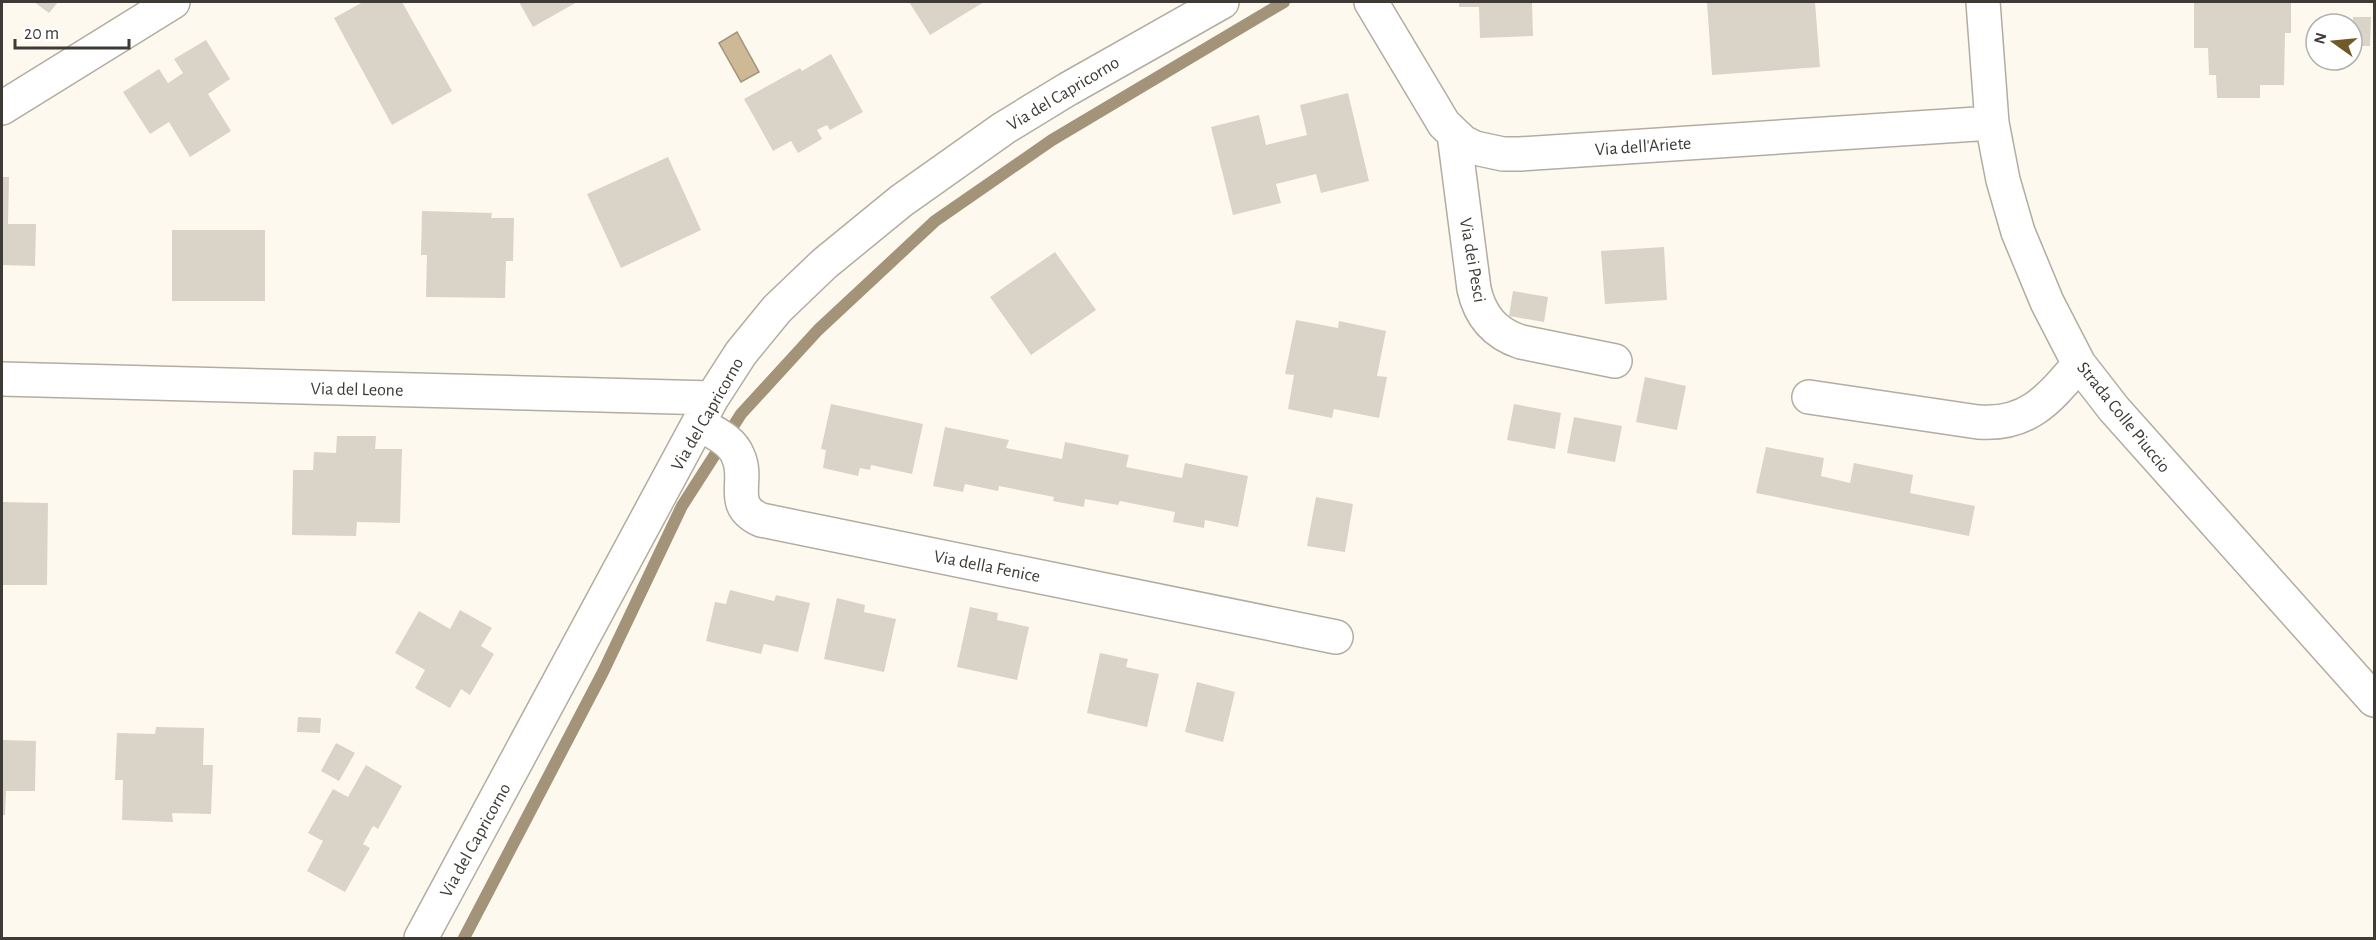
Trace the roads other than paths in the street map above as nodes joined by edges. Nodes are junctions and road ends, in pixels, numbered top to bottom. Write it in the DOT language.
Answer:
graph roads {
  1 [pos="173,2"];
  2 [pos="1222,2"];
  3 [pos="1371,2"];
  4 [pos="1983,2"];
  5 [pos="2,108"];
  6 [pos="1992,123"];
  7 [pos="1454,134"];
  8 [pos="1615,361"];
  9 [pos="2079,364"];
  10 [pos="2,379"];
  11 [pos="1809,397"];
  12 [pos="705,411"];
  13 [pos="1336,638"];
  14 [pos="2374,700"];
  15 [pos="421,939"];
  1 -- 5 [label="street"];
  2 -- 12 [label="street, Via del Capricorno"];
  3 -- 7 [label="street, Via dell'Ariete"];
  4 -- 6 [label="street, Strada Colle Piuccio"];
  6 -- 7 [label="street, Via dell'Ariete"];
  6 -- 9 [label="street, Strada Colle Piuccio"];
  7 -- 8 [label="street, Via dei Pesci"];
  9 -- 11 [label="street"];
  9 -- 14 [label="street, Strada Colle Piuccio"];
  10 -- 12 [label="street, Via del Leone"];
  12 -- 13 [label="street, Via della Fenice"];
  12 -- 15 [label="street, Via del Capricorno"];
}
